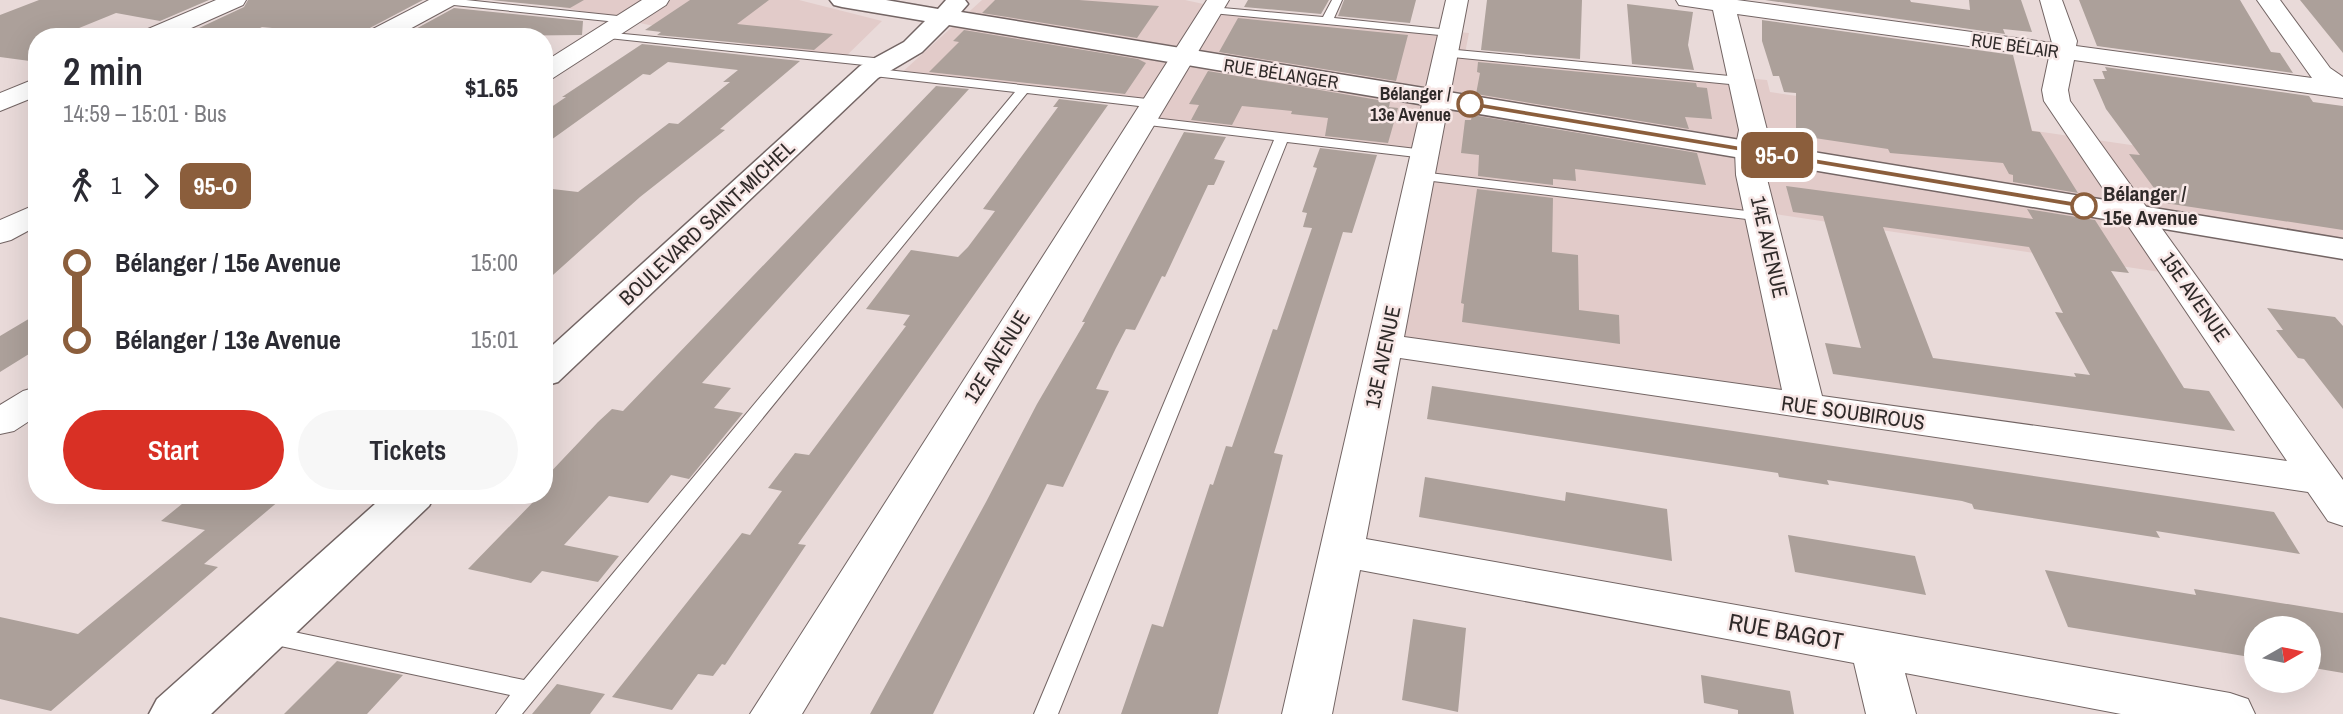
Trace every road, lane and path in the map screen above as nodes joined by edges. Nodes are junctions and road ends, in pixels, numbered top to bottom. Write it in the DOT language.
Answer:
graph roads {
  1 [pos="235,0"];
  2 [pos="659,0"];
  3 [pos="842,0"];
  4 [pos="1337,0"];
  5 [pos="1457,0"];
  6 [pos="1687,0"];
  7 [pos="2051,0"];
  8 [pos="2268,0"];
  9 [pos="445,1"];
  10 [pos="1215,3"];
  11 [pos="1723,5"];
  12 [pos="937,7"];
  13 [pos="1833,10"];
  14 [pos="627,20"];
  15 [pos="1327,21"];
  16 [pos="171,28"];
  17 [pos="393,28"];
  18 [pos="603,35"];
  19 [pos="1448,43"];
  20 [pos="2062,52"];
  21 [pos="1183,58"];
  22 [pos="553,67"];
  23 [pos="872,67"];
  24 [pos="0,80"];
  25 [pos="1740,81"];
  26 [pos="28,85"];
  27 [pos="28,90"];
  28 [pos="1023,90"];
  29 [pos="2343,90"];
  30 [pos="1436,99"];
  31 [pos="0,103"];
  32 [pos="1150,113"];
  33 [pos="1282,137"];
  34 [pos="1749,151"];
  35 [pos="1423,165"];
  36 [pos="2134,214"];
  37 [pos="1763,217"];
  38 [pos="28,218"];
  39 [pos="0,233"];
  40 [pos="2343,248"];
  41 [pos="1386,345"];
  42 [pos="553,366"];
  43 [pos="28,404"];
  44 [pos="1805,406"];
  45 [pos="0,422"];
  46 [pos="2321,480"];
  47 [pos="403,504"];
  48 [pos="2343,511"];
  49 [pos="1342,551"];
  50 [pos="263,634"];
  51 [pos="1874,648"];
  52 [pos="529,690"];
  53 [pos="176,714"];
  54 [pos="508,714"];
  55 [pos="775,714"];
  56 [pos="1046,714"];
  57 [pos="1307,714"];
  58 [pos="1891,714"];
  59 [pos="2230,714"];
  1 -- 16 [label="street"];
  2 -- 14 [label="street"];
  3 -- 12 [label="street, RUE BÉLANGER"];
  4 -- 15 [label="lane"];
  5 -- 19 [label="street, 13E AVENUE"];
  6 -- 11 [label="street, RUE BÉLAIR"];
  7 -- 20 [label="street, 15E AVENUE"];
  8 -- 29 [label="street"];
  9 -- 14 [label="lane"];
  9 -- 17 [label="street"];
  10 -- 15 [label="lane"];
  10 -- 21 [label="street, 12E AVENUE"];
  11 -- 13 [label="street, RUE BÉLAIR"];
  11 -- 25 [label="street, 14E AVENUE"];
  12 -- 21 [label="street, RUE BÉLANGER"];
  12 -- 23 [label="street, BOULEVARD SAINT-MICHEL"];
  13 -- 20 [label="street, RUE BÉLAIR"];
  14 -- 18 [label="street"];
  15 -- 19 [label="lane"];
  18 -- 22 [label="street"];
  18 -- 23 [label="lane"];
  19 -- 25 [label="lane"];
  19 -- 30 [label="street, 13E AVENUE"];
  20 -- 29 [label="street, RUE BÉLAIR"];
  20 -- 36 [label="street, 15E AVENUE"];
  21 -- 30 [label="street, RUE BÉLANGER"];
  21 -- 32 [label="street, 12E AVENUE"];
  23 -- 28 [label="lane"];
  23 -- 42 [label="street, BOULEVARD SAINT-MICHEL"];
  24 -- 26 [label="street"];
  25 -- 34 [label="street, 14E AVENUE"];
  27 -- 31 [label="street"];
  28 -- 32 [label="lane"];
  28 -- 52 [label="lane"];
  30 -- 34 [label="street, RUE BÉLANGER"];
  30 -- 35 [label="street, 13E AVENUE"];
  32 -- 33 [label="lane"];
  32 -- 55 [label="street, 12E AVENUE"];
  33 -- 35 [label="lane"];
  33 -- 56 [label="lane"];
  34 -- 36 [label="street, RUE BÉLANGER"];
  34 -- 37 [label="street, 14E AVENUE"];
  35 -- 37 [label="lane"];
  35 -- 41 [label="street, 13E AVENUE"];
  36 -- 40 [label="street, RUE BÉLANGER"];
  36 -- 46 [label="street, 15E AVENUE"];
  37 -- 44 [label="street, 14E AVENUE"];
  38 -- 39 [label="street"];
  41 -- 44 [label="street, RUE SOUBIROUS"];
  41 -- 49 [label="street, 13E AVENUE"];
  43 -- 45 [label="street"];
  44 -- 46 [label="street, RUE SOUBIROUS"];
  46 -- 48 [label="street, 15E AVENUE"];
  47 -- 50 [label="street"];
  49 -- 51 [label="street, RUE BAGOT"];
  49 -- 57 [label="street, 13E AVENUE"];
  50 -- 52 [label="lane"];
  50 -- 53 [label="street"];
  51 -- 58 [label="street"];
  51 -- 59 [label="street, RUE BAGOT"];
  52 -- 54 [label="lane"];
}
